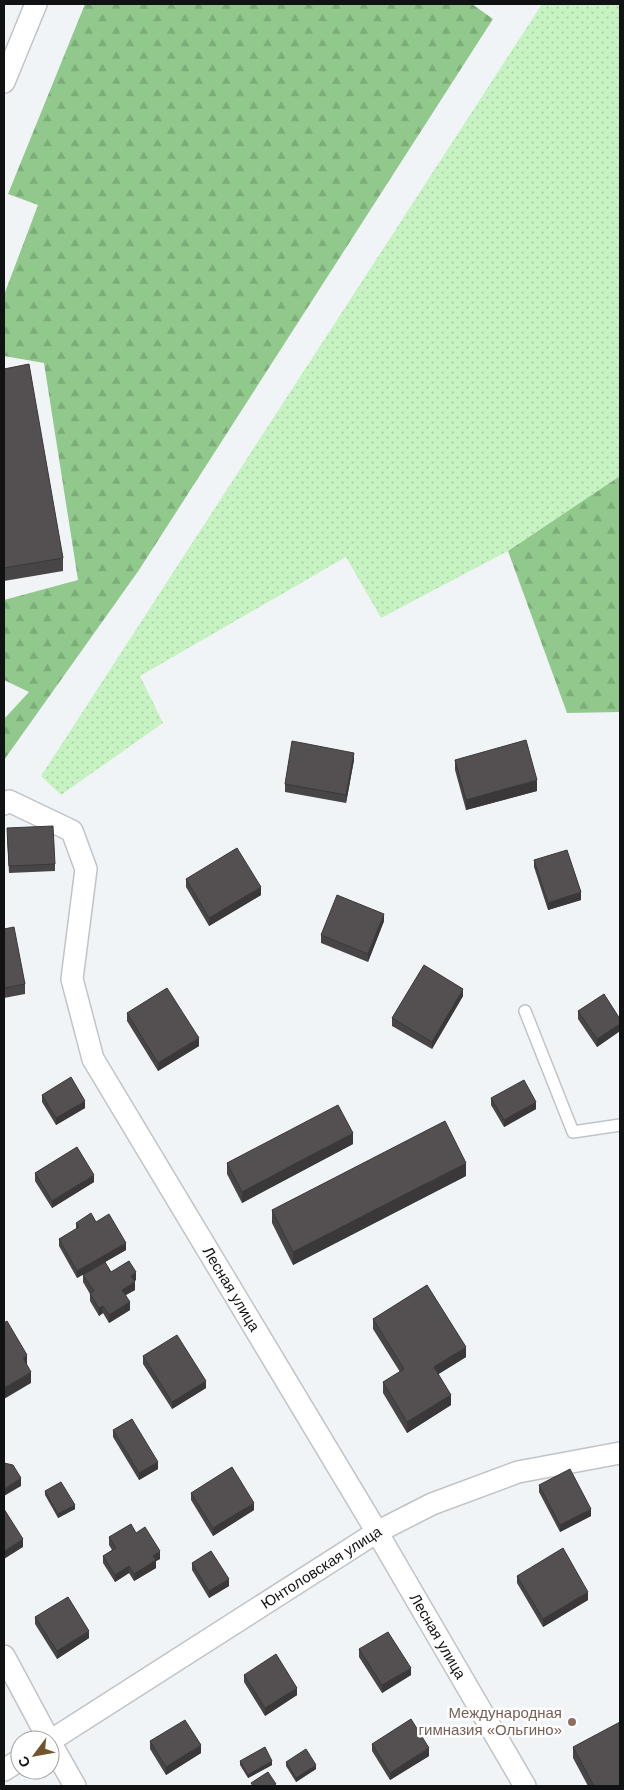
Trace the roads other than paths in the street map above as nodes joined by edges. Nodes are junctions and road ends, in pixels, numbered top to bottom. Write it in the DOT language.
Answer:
graph roads {
  1 [pos="36,4"];
  2 [pos="4,82"];
  3 [pos="4,804"];
  4 [pos="525,1011"];
  5 [pos="620,1125"];
  6 [pos="620,1453"];
  7 [pos="377,1532"];
  8 [pos="4,1656"];
  9 [pos="44,1730"];
  10 [pos="60,1735"];
  11 [pos="60,1759"];
  12 [pos="75,1786"];
  13 [pos="525,1786"];
  1 -- 2 [label="street"];
  3 -- 7 [label="street, Лесная улица"];
  4 -- 5 [label="lane"];
  6 -- 7 [label="street, Юнтоловская улица"];
  7 -- 10 [label="street, Юнтоловская улица"];
  7 -- 13 [label="street, Лесная улица"];
  8 -- 9 [label="street"];
  11 -- 12 [label="street"];
}
